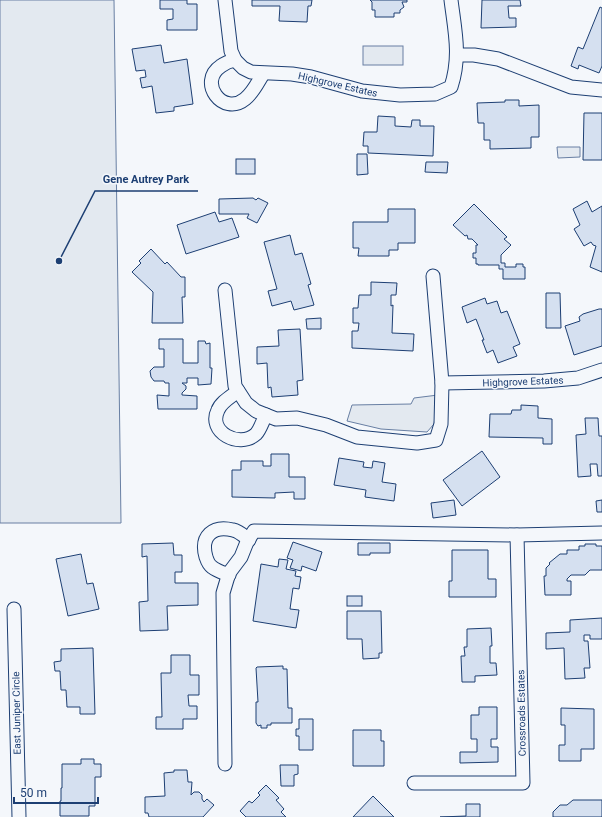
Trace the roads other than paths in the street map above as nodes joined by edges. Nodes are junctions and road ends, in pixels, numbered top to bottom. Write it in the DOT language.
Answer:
graph roads {
  1 [pos="225,0"];
  2 [pos="451,0"];
  3 [pos="458,55"];
  4 [pos="235,60"];
  5 [pos="263,74"];
  6 [pos="602,90"];
  7 [pos="433,276"];
  8 [pos="225,290"];
  9 [pos="602,370"];
  10 [pos="442,383"];
  11 [pos="238,391"];
  12 [pos="266,415"];
  13 [pos="602,533"];
  14 [pos="517,535"];
  15 [pos="249,540"];
  16 [pos="229,575"];
  17 [pos="14,609"];
  18 [pos="225,764"];
  19 [pos="414,783"];
  20 [pos="19,817"];
  1 -- 4 [label="street"];
  2 -- 3 [label="street, Highgrove Estates"];
  3 -- 5 [label="street, Highgrove Estates"];
  3 -- 6 [label="street"];
  4 -- 5 [label="street, Highgrove Estates"];
  4 -- 5 [label="street"];
  7 -- 10 [label="street"];
  8 -- 11 [label="street"];
  9 -- 10 [label="street, Highgrove Estates"];
  10 -- 12 [label="street"];
  11 -- 12 [label="street"];
  11 -- 12 [label="street"];
  13 -- 14 [label="street"];
  14 -- 15 [label="street"];
  14 -- 19 [label="street, Crossroads Estates"];
  15 -- 16 [label="street"];
  15 -- 16 [label="street"];
  16 -- 18 [label="street"];
  17 -- 20 [label="street, East Juniper Circle"];
}
